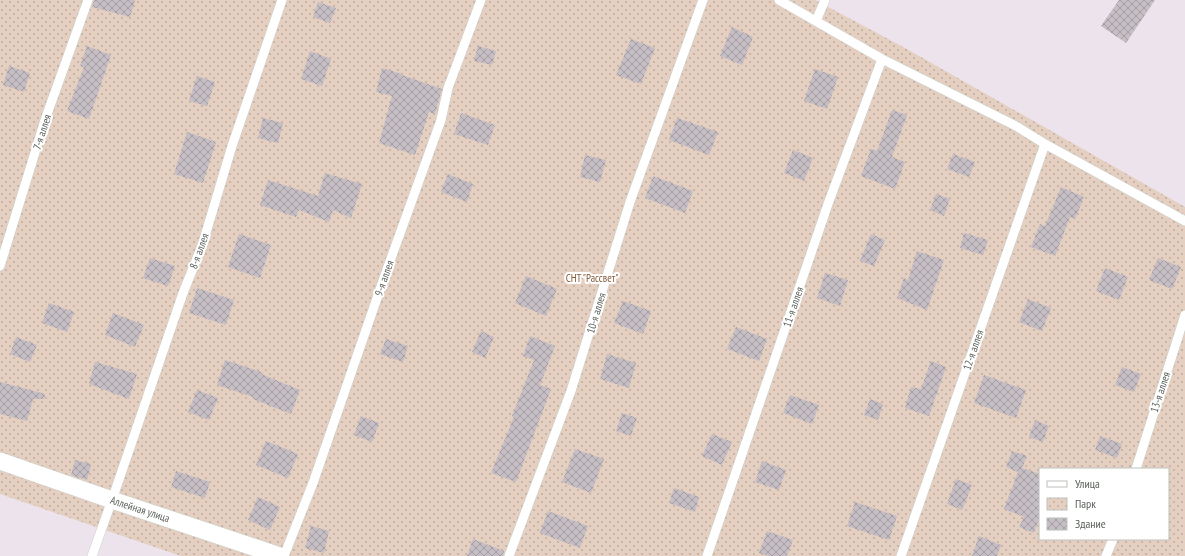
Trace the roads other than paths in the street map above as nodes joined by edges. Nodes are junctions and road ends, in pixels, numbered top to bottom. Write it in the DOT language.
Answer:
graph roads {
  1 [pos="88,0"];
  2 [pos="282,0"];
  3 [pos="481,0"];
  4 [pos="703,0"];
  5 [pos="779,0"];
  6 [pos="825,0"];
  7 [pos="816,21"];
  8 [pos="882,58"];
  9 [pos="1045,144"];
  10 [pos="1185,221"];
  11 [pos="0,266"];
  12 [pos="1185,315"];
  13 [pos="0,461"];
  14 [pos="1136,468"];
  15 [pos="112,500"];
  16 [pos="1113,540"];
  17 [pos="92,556"];
  18 [pos="280,556"];
  19 [pos="284,556"];
  20 [pos="509,556"];
  21 [pos="707,556"];
  22 [pos="901,556"];
  23 [pos="1106,556"];
  1 -- 11 [label="lane, 7-я аллея"];
  2 -- 15 [label="lane, 8-я аллея"];
  3 -- 19 [label="lane, 9-я аллея"];
  4 -- 20 [label="lane, 10-я аллея"];
  5 -- 7 [label="lane"];
  6 -- 7 [label="lane"];
  7 -- 8 [label="lane"];
  8 -- 9 [label="lane"];
  8 -- 21 [label="lane, 11-я аллея"];
  9 -- 10 [label="lane"];
  9 -- 22 [label="lane, 12-я аллея"];
  12 -- 14 [label="lane, 13-я аллея"];
  13 -- 15 [label="street, Аллейная улица"];
  15 -- 17 [label="lane, 8-я аллея"];
  15 -- 18 [label="street, Аллейная улица"];
  16 -- 23 [label="lane"];
}
